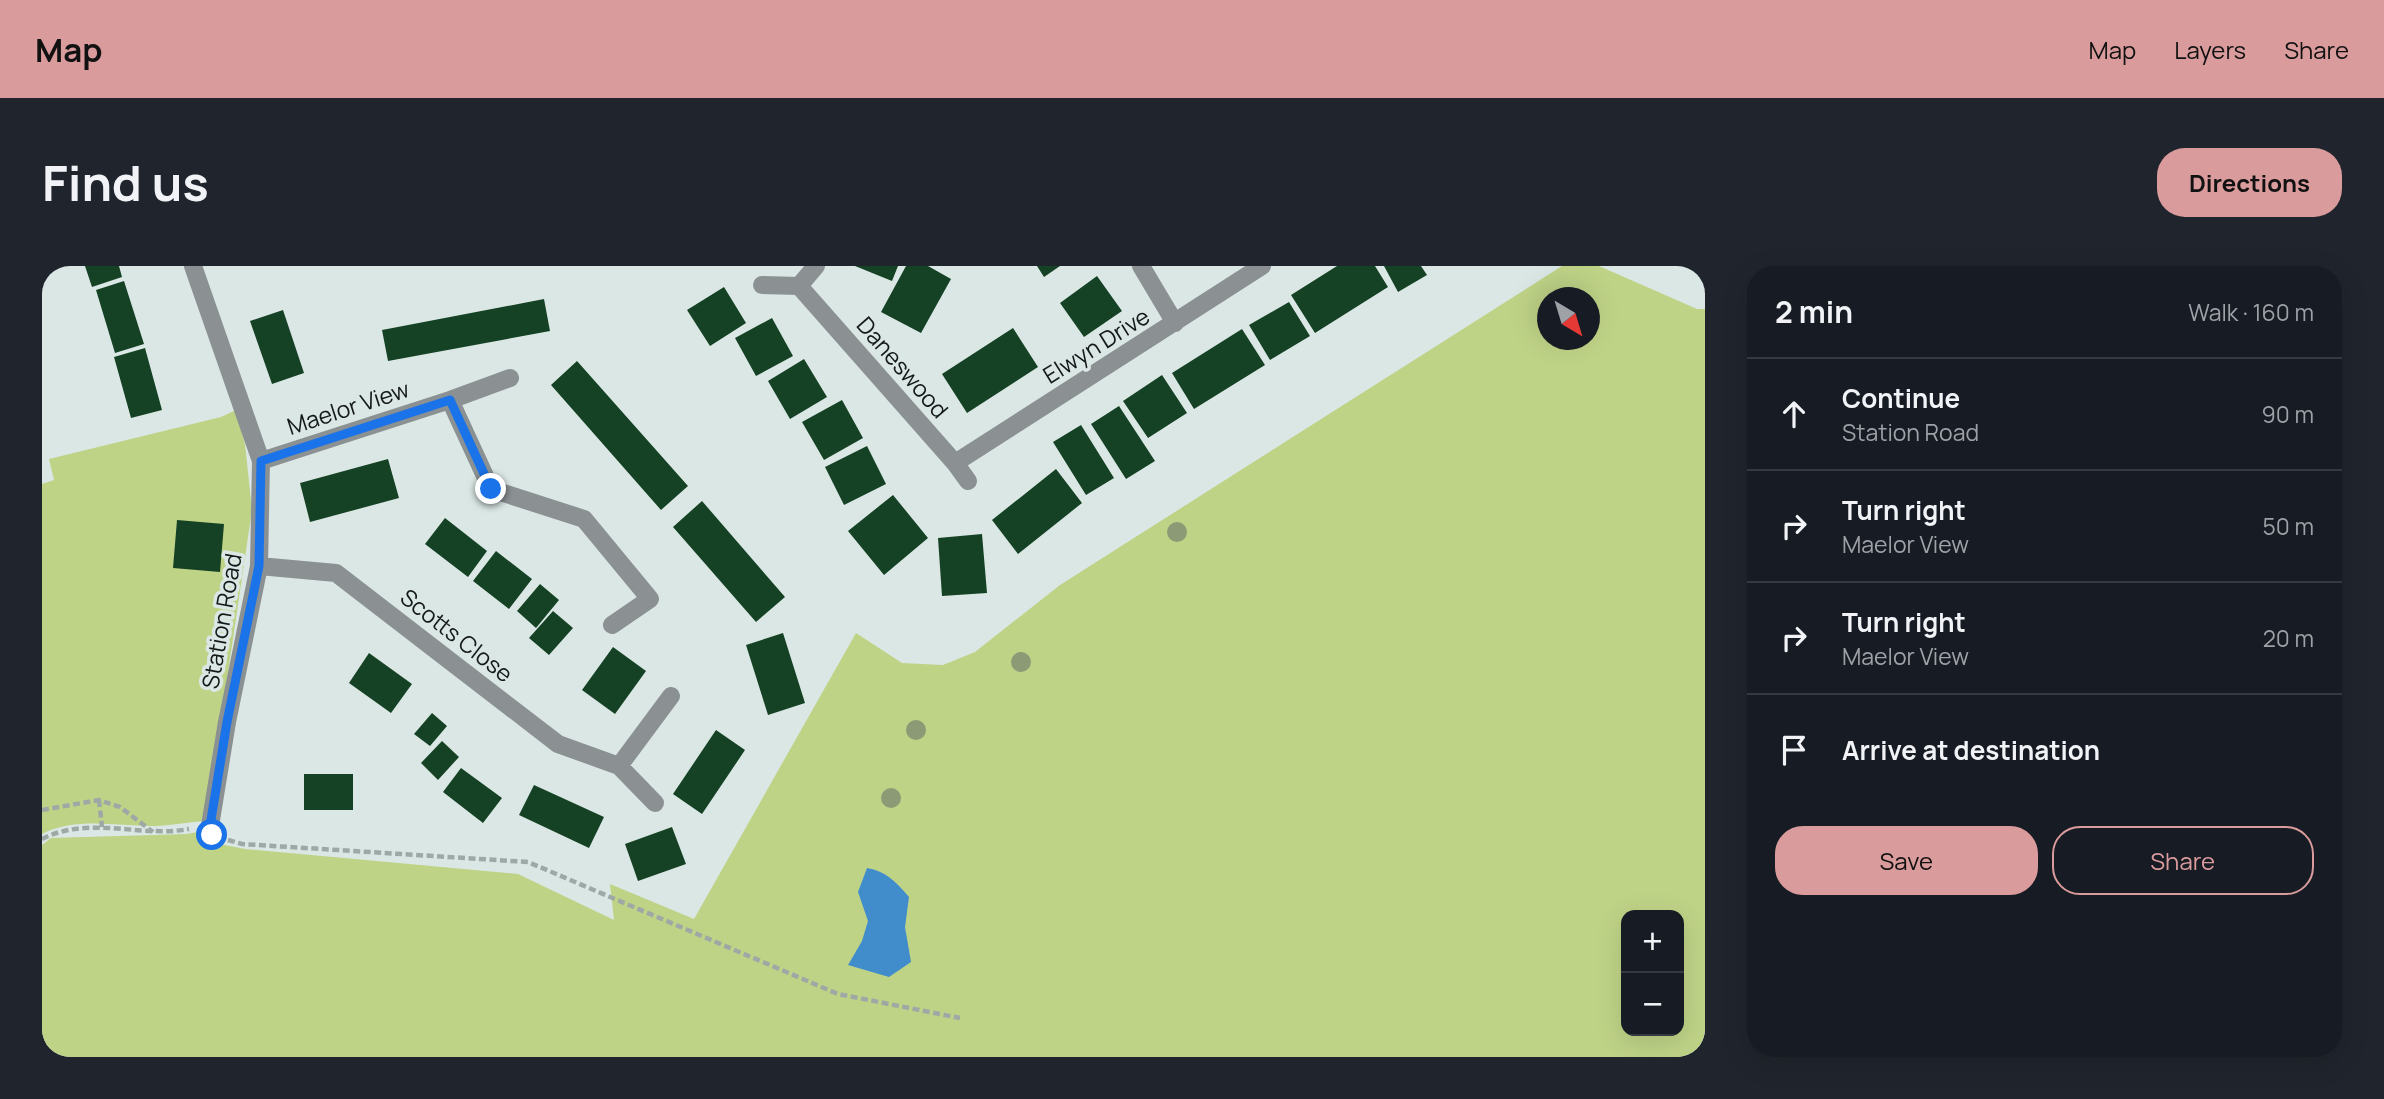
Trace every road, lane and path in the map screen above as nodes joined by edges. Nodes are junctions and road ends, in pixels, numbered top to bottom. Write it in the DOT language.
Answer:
graph roads {
  1 [pos="193,266"];
  2 [pos="816,266"];
  3 [pos="1141,266"];
  4 [pos="1262,266"];
  5 [pos="762,285"];
  6 [pos="799,286"];
  7 [pos="1175,323"];
  8 [pos="510,378"];
  9 [pos="450,400"];
  10 [pos="261,461"];
  11 [pos="955,463"];
  12 [pos="968,481"];
  13 [pos="259,566"];
  14 [pos="611,625"];
  15 [pos="670,696"];
  16 [pos="619,766"];
  17 [pos="99,800"];
  18 [pos="655,803"];
  19 [pos="42,810"];
  20 [pos="210,826"];
  21 [pos="102,827"];
  22 [pos="153,832"];
  23 [pos="42,839"];
  24 [pos="960,1018"];
  1 -- 10 [label="street, Station Road"];
  2 -- 6 [label="street"];
  3 -- 7 [label="street"];
  4 -- 7 [label="street, Elwyn Drive"];
  5 -- 6 [label="street"];
  6 -- 11 [label="street, Daneswood"];
  7 -- 11 [label="street, Elwyn Drive"];
  8 -- 9 [label="street, Maelor View"];
  9 -- 10 [label="street, Maelor View"];
  9 -- 14 [label="street"];
  10 -- 13 [label="street, Station Road"];
  11 -- 12 [label="street, Daneswood"];
  13 -- 16 [label="street, Scotts Close"];
  13 -- 20 [label="street, Station Road"];
  15 -- 16 [label="street"];
  16 -- 18 [label="street, Scotts Close"];
  17 -- 19 [label="path"];
  17 -- 21 [label="path"];
  17 -- 22 [label="path"];
  20 -- 22 [label="path"];
  20 -- 24 [label="path"];
  21 -- 22 [label="path"];
  21 -- 23 [label="path"];
}
